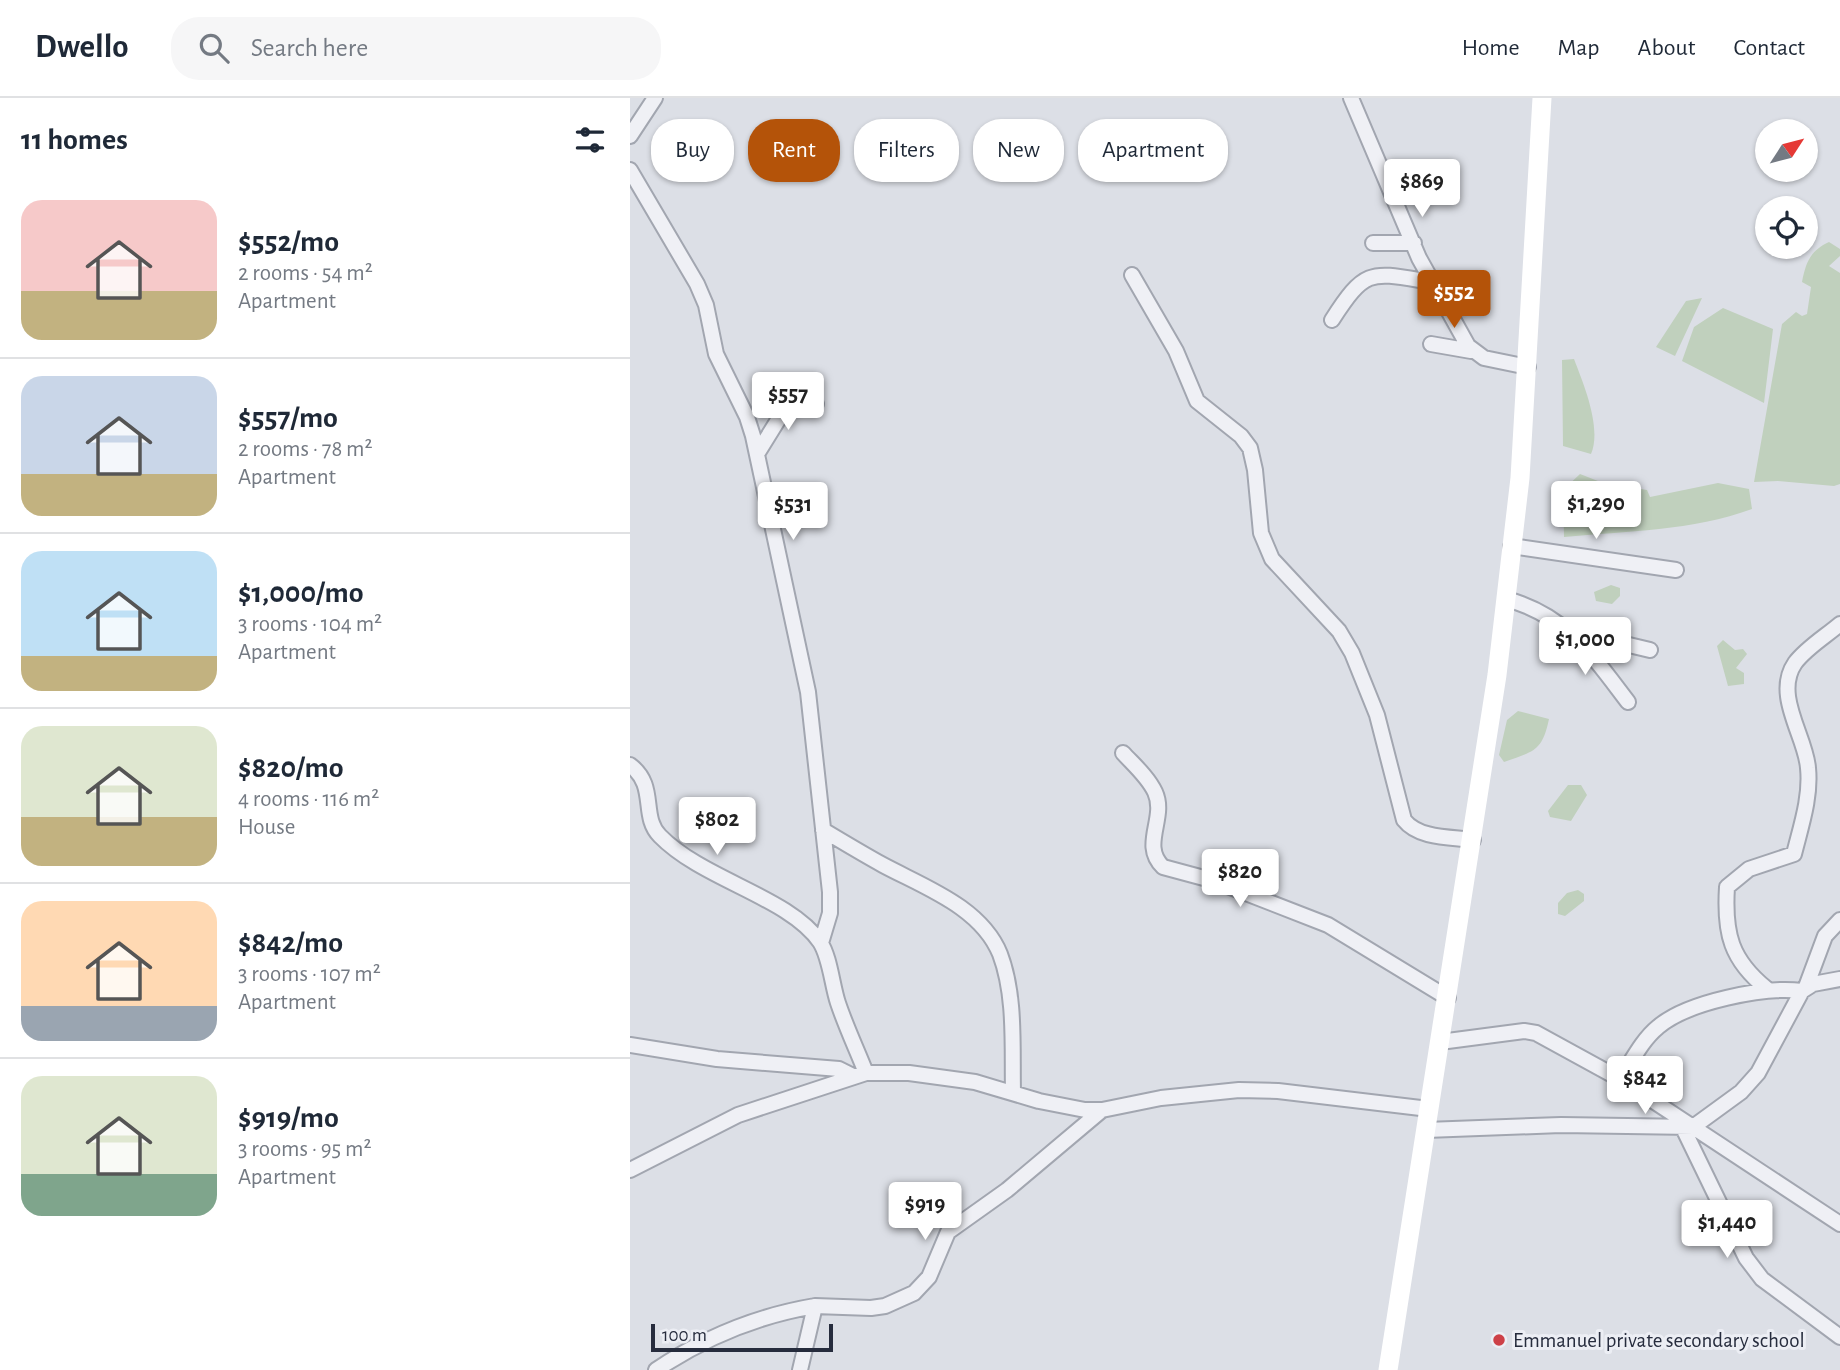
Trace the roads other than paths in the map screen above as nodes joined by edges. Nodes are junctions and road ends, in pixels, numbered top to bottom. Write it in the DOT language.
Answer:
graph roads {
  1 [pos="655,98"];
  2 [pos="1351,98"];
  3 [pos="1542,98"];
  4 [pos="630,136"];
  5 [pos="630,170"];
  6 [pos="1373,243"];
  7 [pos="1413,243"];
  8 [pos="1132,275"];
  9 [pos="1431,282"];
  10 [pos="1332,320"];
  11 [pos="1431,344"];
  12 [pos="1471,351"];
  13 [pos="1528,367"];
  14 [pos="816,404"];
  15 [pos="757,454"];
  16 [pos="1511,546"];
  17 [pos="1676,570"];
  18 [pos="1506,598"];
  19 [pos="1840,624"];
  20 [pos="1570,631"];
  21 [pos="1650,650"];
  22 [pos="1628,702"];
  23 [pos="1123,753"];
  24 [pos="630,765"];
  25 [pos="823,830"];
  26 [pos="1473,840"];
  27 [pos="1840,920"];
  28 [pos="821,943"];
  29 [pos="1840,979"];
  30 [pos="1767,989"];
  31 [pos="1804,989"];
  32 [pos="1448,998"];
  33 [pos="1440,1042"];
  34 [pos="630,1045"];
  35 [pos="859,1074"];
  36 [pos="1620,1079"];
  37 [pos="1013,1092"];
  38 [pos="1429,1109"];
  39 [pos="1101,1110"];
  40 [pos="1688,1128"];
  41 [pos="1426,1130"];
  42 [pos="630,1170"];
  43 [pos="1840,1224"];
  44 [pos="815,1306"];
  45 [pos="1840,1337"];
  46 [pos="656,1370"];
  47 [pos="800,1370"];
  48 [pos="1388,1370"];
  1 -- 4 [label="street"];
  2 -- 7 [label="street"];
  3 -- 13 [label="main road"];
  5 -- 15 [label="street"];
  6 -- 7 [label="street"];
  7 -- 9 [label="street"];
  8 -- 26 [label="street"];
  9 -- 10 [label="street"];
  9 -- 12 [label="street"];
  11 -- 12 [label="street"];
  12 -- 13 [label="street"];
  13 -- 16 [label="main road"];
  14 -- 15 [label="street"];
  15 -- 25 [label="street"];
  16 -- 17 [label="street"];
  16 -- 18 [label="main road"];
  18 -- 20 [label="street"];
  18 -- 26 [label="main road"];
  19 -- 30 [label="street"];
  20 -- 21 [label="street"];
  20 -- 22 [label="street"];
  23 -- 32 [label="street"];
  24 -- 28 [label="street"];
  25 -- 28 [label="street"];
  25 -- 37 [label="street"];
  26 -- 32 [label="main road"];
  27 -- 31 [label="street"];
  28 -- 35 [label="street"];
  29 -- 31 [label="street"];
  30 -- 31 [label="street"];
  30 -- 36 [label="street"];
  31 -- 40 [label="street"];
  32 -- 33 [label="main road"];
  33 -- 36 [label="street"];
  33 -- 38 [label="main road"];
  34 -- 35 [label="street"];
  35 -- 37 [label="street"];
  35 -- 42 [label="street"];
  36 -- 40 [label="street"];
  37 -- 39 [label="street"];
  38 -- 39 [label="street"];
  38 -- 41 [label="main road"];
  39 -- 44 [label="street"];
  40 -- 41 [label="street"];
  40 -- 43 [label="street"];
  40 -- 45 [label="street"];
  41 -- 48 [label="main road"];
  44 -- 46 [label="street"];
  44 -- 47 [label="street"];
}
